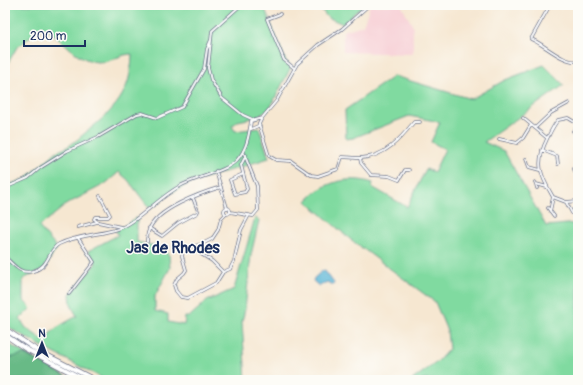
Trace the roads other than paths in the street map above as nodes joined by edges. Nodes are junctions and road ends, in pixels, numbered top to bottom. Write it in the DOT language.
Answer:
graph roads {
  1 [pos="241,5"];
  2 [pos="369,5"];
  3 [pos="550,5"];
  4 [pos="280,14"];
  5 [pos="211,40"];
  6 [pos="207,48"];
  7 [pos="211,49"];
  8 [pos="206,52"];
  9 [pos="208,59"];
  10 [pos="578,61"];
  11 [pos="294,68"];
  12 [pos="569,103"];
  13 [pos="262,118"];
  14 [pos="523,118"];
  15 [pos="254,120"];
  16 [pos="420,122"];
  17 [pos="251,124"];
  18 [pos="578,124"];
  19 [pos="258,125"];
  20 [pos="531,125"];
  21 [pos="253,127"];
  22 [pos="536,128"];
  23 [pos="250,130"];
  24 [pos="573,131"];
  25 [pos="547,138"];
  26 [pos="499,140"];
  27 [pos="542,150"];
  28 [pos="244,151"];
  29 [pos="246,155"];
  30 [pos="360,158"];
  31 [pos="526,159"];
  32 [pos="578,159"];
  33 [pos="558,164"];
  34 [pos="408,170"];
  35 [pos="540,170"];
  36 [pos="216,171"];
  37 [pos="243,174"];
  38 [pos="578,180"];
  39 [pos="221,187"];
  40 [pos="547,187"];
  41 [pos="5,188"];
  42 [pos="537,188"];
  43 [pos="100,196"];
  44 [pos="553,197"];
  45 [pos="193,198"];
  46 [pos="578,201"];
  47 [pos="566,202"];
  48 [pos="227,208"];
  49 [pos="230,212"];
  50 [pos="578,212"];
  51 [pos="226,214"];
  52 [pos="249,215"];
  53 [pos="554,216"];
  54 [pos="98,222"];
  55 [pos="78,227"];
  56 [pos="123,227"];
  57 [pos="149,228"];
  58 [pos="78,238"];
  59 [pos="147,242"];
  60 [pos="200,245"];
  61 [pos="5,257"];
  62 [pos="223,272"];
  63 [pos="69,294"];
  64 [pos="5,329"];
  65 [pos="5,335"];
  66 [pos="85,380"];
  67 [pos="95,380"];
  1 -- 5 [label="street"];
  2 -- 11 [label="street"];
  3 -- 10 [label="street"];
  4 -- 11 [label="street"];
  5 -- 6 [label="street"];
  5 -- 7 [label="street"];
  6 -- 7 [label="street"];
  6 -- 8 [label="street"];
  7 -- 9 [label="street"];
  8 -- 9 [label="street"];
  8 -- 41 [label="street"];
  9 -- 15 [label="street"];
  11 -- 13 [label="street"];
  12 -- 22 [label="street"];
  13 -- 15 [label="street"];
  13 -- 19 [label="street"];
  14 -- 20 [label="street"];
  15 -- 17 [label="street"];
  15 -- 19 [label="street"];
  16 -- 30 [label="street"];
  17 -- 21 [label="street"];
  17 -- 23 [label="street"];
  18 -- 24 [label="street"];
  18 -- 25 [label="street"];
  19 -- 21 [label="street"];
  19 -- 30 [label="street"];
  20 -- 22 [label="street"];
  20 -- 26 [label="street"];
  21 -- 23 [label="street"];
  22 -- 25 [label="street"];
  23 -- 28 [label="street"];
  25 -- 27 [label="street"];
  27 -- 33 [label="street"];
  27 -- 35 [label="street"];
  28 -- 29 [label="street"];
  28 -- 36 [label="street"];
  29 -- 37 [label="street"];
  29 -- 52 [label="street"];
  30 -- 34 [label="street"];
  31 -- 35 [label="street"];
  32 -- 38 [label="street"];
  35 -- 40 [label="street"];
  36 -- 39 [label="street"];
  36 -- 56 [label="street"];
  37 -- 37 [label="street"];
  39 -- 45 [label="street"];
  39 -- 48 [label="street"];
  40 -- 42 [label="street"];
  40 -- 44 [label="street"];
  43 -- 54 [label="street"];
  44 -- 47 [label="street"];
  44 -- 53 [label="street"];
  45 -- 57 [label="street"];
  45 -- 57 [label="street"];
  46 -- 47 [label="street"];
  47 -- 50 [label="street"];
  48 -- 49 [label="street"];
  48 -- 51 [label="street"];
  49 -- 51 [label="street"];
  49 -- 52 [label="street"];
  51 -- 60 [label="street"];
  52 -- 62 [label="street"];
  54 -- 55 [label="street"];
  54 -- 56 [label="street"];
  56 -- 58 [label="street"];
  57 -- 59 [label="street"];
  58 -- 61 [label="street"];
  58 -- 63 [label="street"];
  60 -- 62 [label="street"];
  60 -- 62 [label="street"];
  64 -- 67 [label="highway"];
  65 -- 66 [label="highway"];
}
